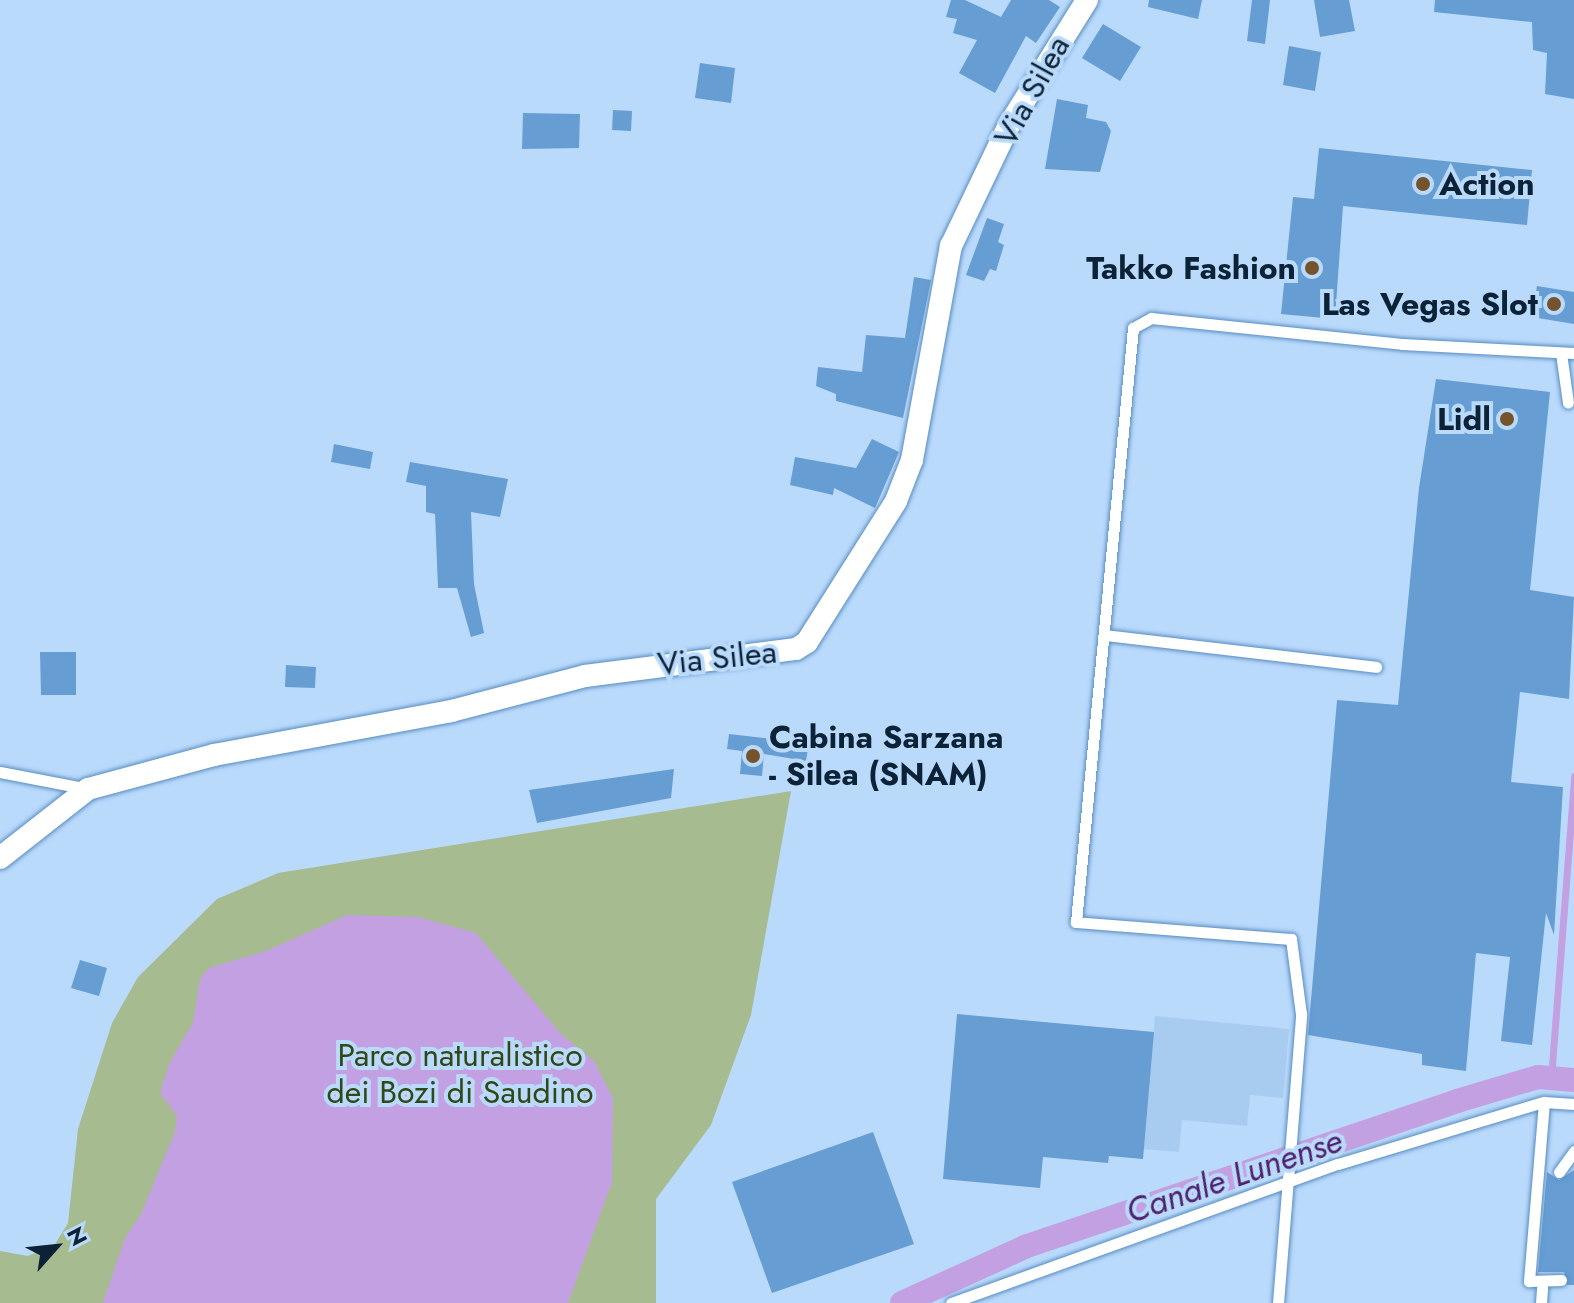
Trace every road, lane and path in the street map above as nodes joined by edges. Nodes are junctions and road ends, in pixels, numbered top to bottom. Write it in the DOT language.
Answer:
graph roads {
  1 [pos="1087,0"];
  2 [pos="1561,353"];
  3 [pos="1574,353"];
  4 [pos="1568,403"];
  5 [pos="1105,635"];
  6 [pos="1376,667"];
  7 [pos="0,772"];
  8 [pos="88,789"];
  9 [pos="0,858"];
  10 [pos="1544,1102"];
  11 [pos="1574,1104"];
  12 [pos="1574,1151"];
  13 [pos="1559,1172"];
  14 [pos="1287,1183"];
  15 [pos="1561,1280"];
  16 [pos="1542,1287"];
  17 [pos="951,1303"];
  18 [pos="1278,1303"];
  19 [pos="1541,1303"];
  1 -- 8 [label="street, Via Silea"];
  2 -- 3 [label="lane"];
  2 -- 4 [label="lane"];
  2 -- 5 [label="lane"];
  5 -- 6 [label="lane"];
  5 -- 14 [label="lane"];
  7 -- 8 [label="lane"];
  8 -- 9 [label="street, Via Silea"];
  10 -- 11 [label="lane"];
  10 -- 14 [label="lane"];
  10 -- 15 [label="lane"];
  12 -- 13 [label="lane"];
  14 -- 17 [label="lane"];
  14 -- 18 [label="lane"];
  16 -- 19 [label="lane"];
}
